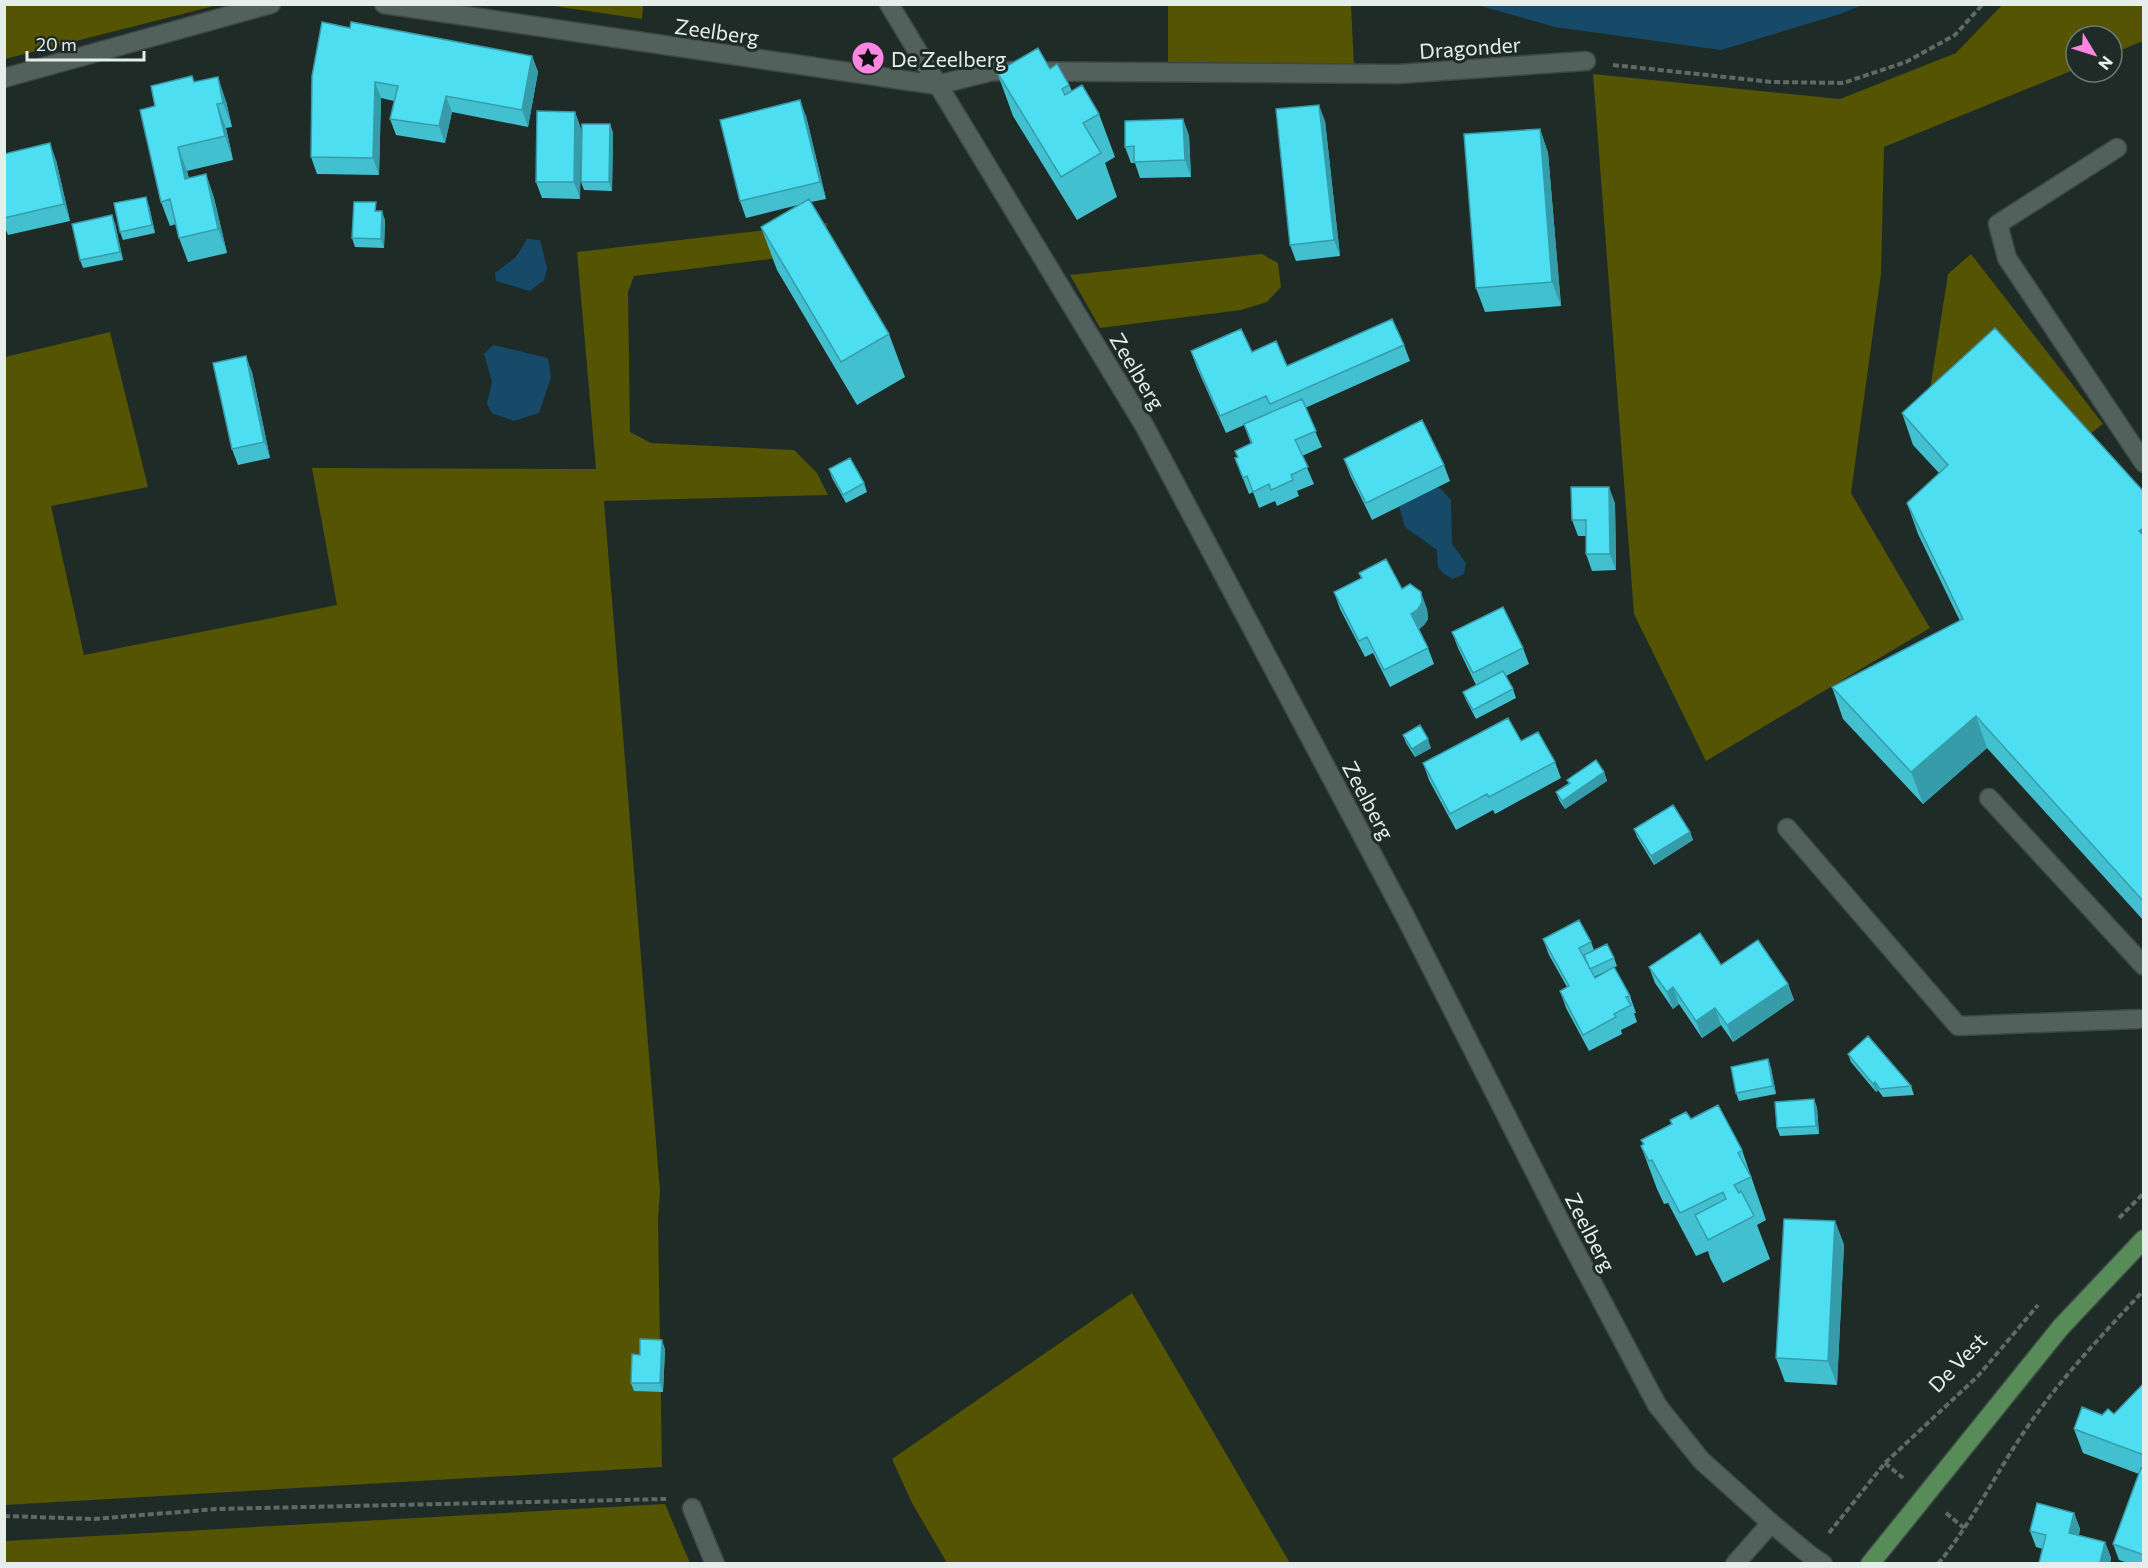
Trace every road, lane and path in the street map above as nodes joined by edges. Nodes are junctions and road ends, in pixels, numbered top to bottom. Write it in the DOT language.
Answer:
graph roads {
  1 [pos="271,4"];
  2 [pos="384,4"];
  3 [pos="889,4"];
  4 [pos="1983,4"];
  5 [pos="1586,61"];
  6 [pos="4,78"];
  7 [pos="937,85"];
  8 [pos="2117,148"];
  9 [pos="2144,463"];
  10 [pos="1989,798"];
  11 [pos="1787,828"];
  12 [pos="2144,966"];
  13 [pos="2142,1019"];
  14 [pos="2144,1193"];
  15 [pos="2112,1226"];
  16 [pos="2144,1239"];
  17 [pos="2144,1290"];
  18 [pos="2042,1300"];
  19 [pos="692,1508"];
  20 [pos="4,1516"];
  21 [pos="1771,1523"];
  22 [pos="1943,1557"];
  23 [pos="1817,1560"];
  24 [pos="715,1563"];
  25 [pos="1735,1563"];
  26 [pos="1870,1563"];
  27 [pos="1938,1563"];
  28 [pos="1945,1563"];
  1 -- 6 [label="street"];
  2 -- 7 [label="street, Zeelberg"];
  3 -- 7 [label="street, Zeelberg"];
  4 -- 5 [label="path"];
  5 -- 7 [label="street, Dragonder"];
  7 -- 21 [label="street, Zeelberg"];
  8 -- 9 [label="street"];
  10 -- 12 [label="street"];
  11 -- 13 [label="street"];
  14 -- 15 [label="path"];
  16 -- 26 [label="main road"];
  17 -- 22 [label="path"];
  18 -- 23 [label="path, De Vest"];
  19 -- 20 [label="path"];
  19 -- 24 [label="street"];
  21 -- 23 [label="street, Zeelberg"];
  21 -- 25 [label="street"];
  22 -- 27 [label="path"];
  22 -- 28 [label="path"];
}
